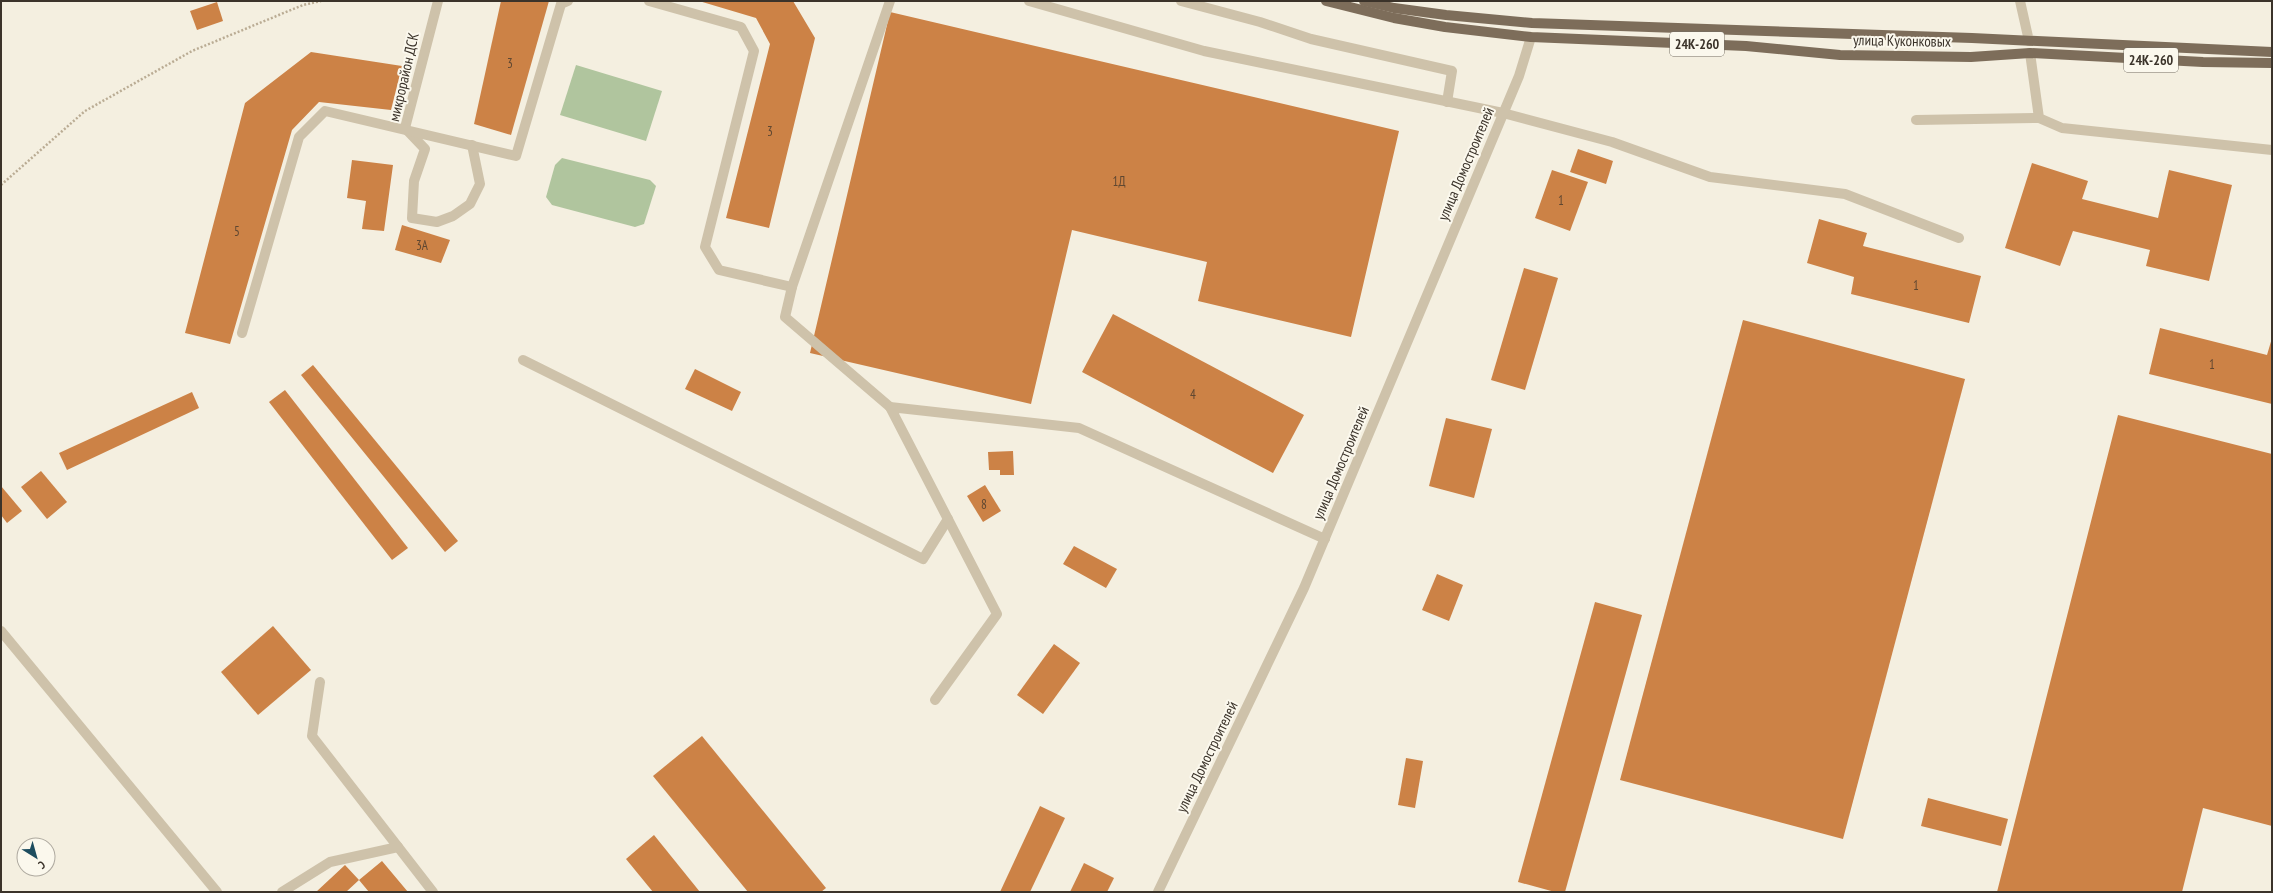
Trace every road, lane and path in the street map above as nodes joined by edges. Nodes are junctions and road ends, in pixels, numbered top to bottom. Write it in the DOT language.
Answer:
graph roads {
  1 [pos="321,1"];
  2 [pos="438,1"];
  3 [pos="568,1"];
  4 [pos="649,1"];
  5 [pos="890,1"];
  6 [pos="1029,1"];
  7 [pos="1181,1"];
  8 [pos="1326,1"];
  9 [pos="1364,1"];
  10 [pos="2020,1"];
  11 [pos="1532,23"];
  12 [pos="1531,37"];
  13 [pos="2029,41"];
  14 [pos="2272,52"];
  15 [pos="2030,54"];
  16 [pos="2272,63"];
  17 [pos="1448,102"];
  18 [pos="1503,113"];
  19 [pos="2039,118"];
  20 [pos="1916,120"];
  21 [pos="405,128"];
  22 [pos="472,145"];
  23 [pos="2272,150"];
  24 [pos="1,185"];
  25 [pos="1959,238"];
  26 [pos="792,287"];
  27 [pos="242,333"];
  28 [pos="523,360"];
  29 [pos="890,407"];
  30 [pos="948,519"];
  31 [pos="1325,539"];
  32 [pos="1,631"];
  33 [pos="320,682"];
  34 [pos="935,700"];
  35 [pos="398,847"];
  36 [pos="217,892"];
  37 [pos="282,892"];
  38 [pos="433,892"];
  39 [pos="1158,892"];
  1 -- 24 [label="path"];
  2 -- 21 [label="street, микрорайон ДСК"];
  3 -- 22 [label="street"];
  4 -- 26 [label="street"];
  5 -- 26 [label="street"];
  6 -- 17 [label="street"];
  7 -- 17 [label="street"];
  8 -- 12 [label="main road, 24К-260"];
  9 -- 11 [label="main road, улица Куконковых"];
  10 -- 13 [label="street"];
  11 -- 12 [label="main road"];
  11 -- 13 [label="main road, улица Куконковых"];
  12 -- 15 [label="main road, улица Куконковых / 24К-260"];
  12 -- 18 [label="street, улица Домостроителей"];
  13 -- 14 [label="main road, улица Куконковых"];
  13 -- 15 [label="main road"];
  15 -- 16 [label="main road, улица Куконковых / 24К-260"];
  15 -- 19 [label="street"];
  17 -- 18 [label="street"];
  18 -- 25 [label="street"];
  18 -- 31 [label="street, улица Домостроителей"];
  19 -- 20 [label="street"];
  19 -- 23 [label="street"];
  21 -- 22 [label="street"];
  21 -- 22 [label="street, микрорайон ДСК"];
  21 -- 27 [label="street"];
  26 -- 29 [label="street"];
  28 -- 30 [label="street"];
  29 -- 30 [label="street"];
  29 -- 31 [label="street"];
  30 -- 34 [label="street"];
  31 -- 39 [label="street, улица Домостроителей"];
  32 -- 36 [label="street"];
  33 -- 35 [label="street"];
  35 -- 37 [label="street"];
  35 -- 38 [label="street"];
}
